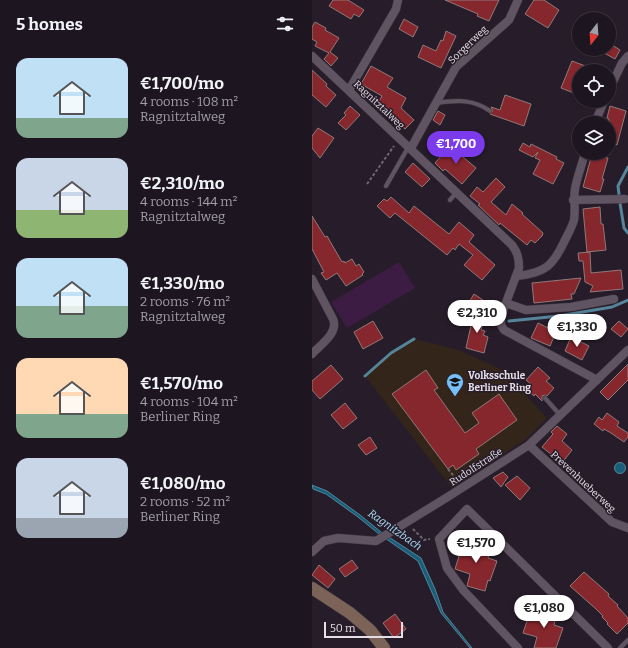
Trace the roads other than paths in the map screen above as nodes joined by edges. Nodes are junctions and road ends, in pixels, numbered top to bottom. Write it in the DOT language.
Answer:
graph roads {
  1 [pos="398,0"];
  2 [pos="518,0"];
  3 [pos="312,56"];
  4 [pos="628,56"];
  5 [pos="616,75"];
  6 [pos="349,90"];
  7 [pos="436,103"];
  8 [pos="490,111"];
  9 [pos="410,147"];
  10 [pos="583,160"];
  11 [pos="386,186"];
  12 [pos="457,192"];
  13 [pos="625,199"];
  14 [pos="450,200"];
  15 [pos="573,200"];
  16 [pos="517,276"];
  17 [pos="312,279"];
  18 [pos="614,299"];
  19 [pos="506,303"];
  20 [pos="628,350"];
  21 [pos="312,354"];
  22 [pos="597,380"];
  23 [pos="545,398"];
  24 [pos="560,415"];
  25 [pos="529,445"];
  26 [pos="628,528"];
  27 [pos="312,552"];
  28 [pos="312,588"];
  29 [pos="628,640"];
  30 [pos="384,648"];
  31 [pos="518,648"];
  32 [pos="608,648"];
  33 [pos="620,648"];
  1 -- 6 [label="street"];
  2 -- 7 [label="street, Sorgerweg"];
  3 -- 6 [label="street, Ragnitztalweg"];
  4 -- 5 [label="street"];
  6 -- 9 [label="street, Ragnitztalweg"];
  7 -- 8 [label="lane"];
  7 -- 9 [label="street, Sorgerweg"];
  9 -- 11 [label="lane"];
  9 -- 12 [label="street, Ragnitztalweg"];
  10 -- 15 [label="street"];
  12 -- 14 [label="lane"];
  12 -- 16 [label="street, Ragnitztalweg"];
  13 -- 15 [label="street"];
  15 -- 16 [label="street"];
  16 -- 19 [label="street, Ragnitztalweg"];
  17 -- 21 [label="street"];
  18 -- 19 [label="street"];
  19 -- 22 [label="street, Ragnitztalweg"];
  20 -- 22 [label="street, Rudolfstraße"];
  22 -- 24 [label="street, Rudolfstraße"];
  23 -- 24 [label="lane"];
  24 -- 25 [label="street, Rudolfstraße"];
  25 -- 26 [label="street, Prevenhueberweg"];
  25 -- 27 [label="street, Rudolfstraße"];
  28 -- 30 [label="main road"];
  29 -- 33 [label="lane"];
  31 -- 32 [label="street"];
}
